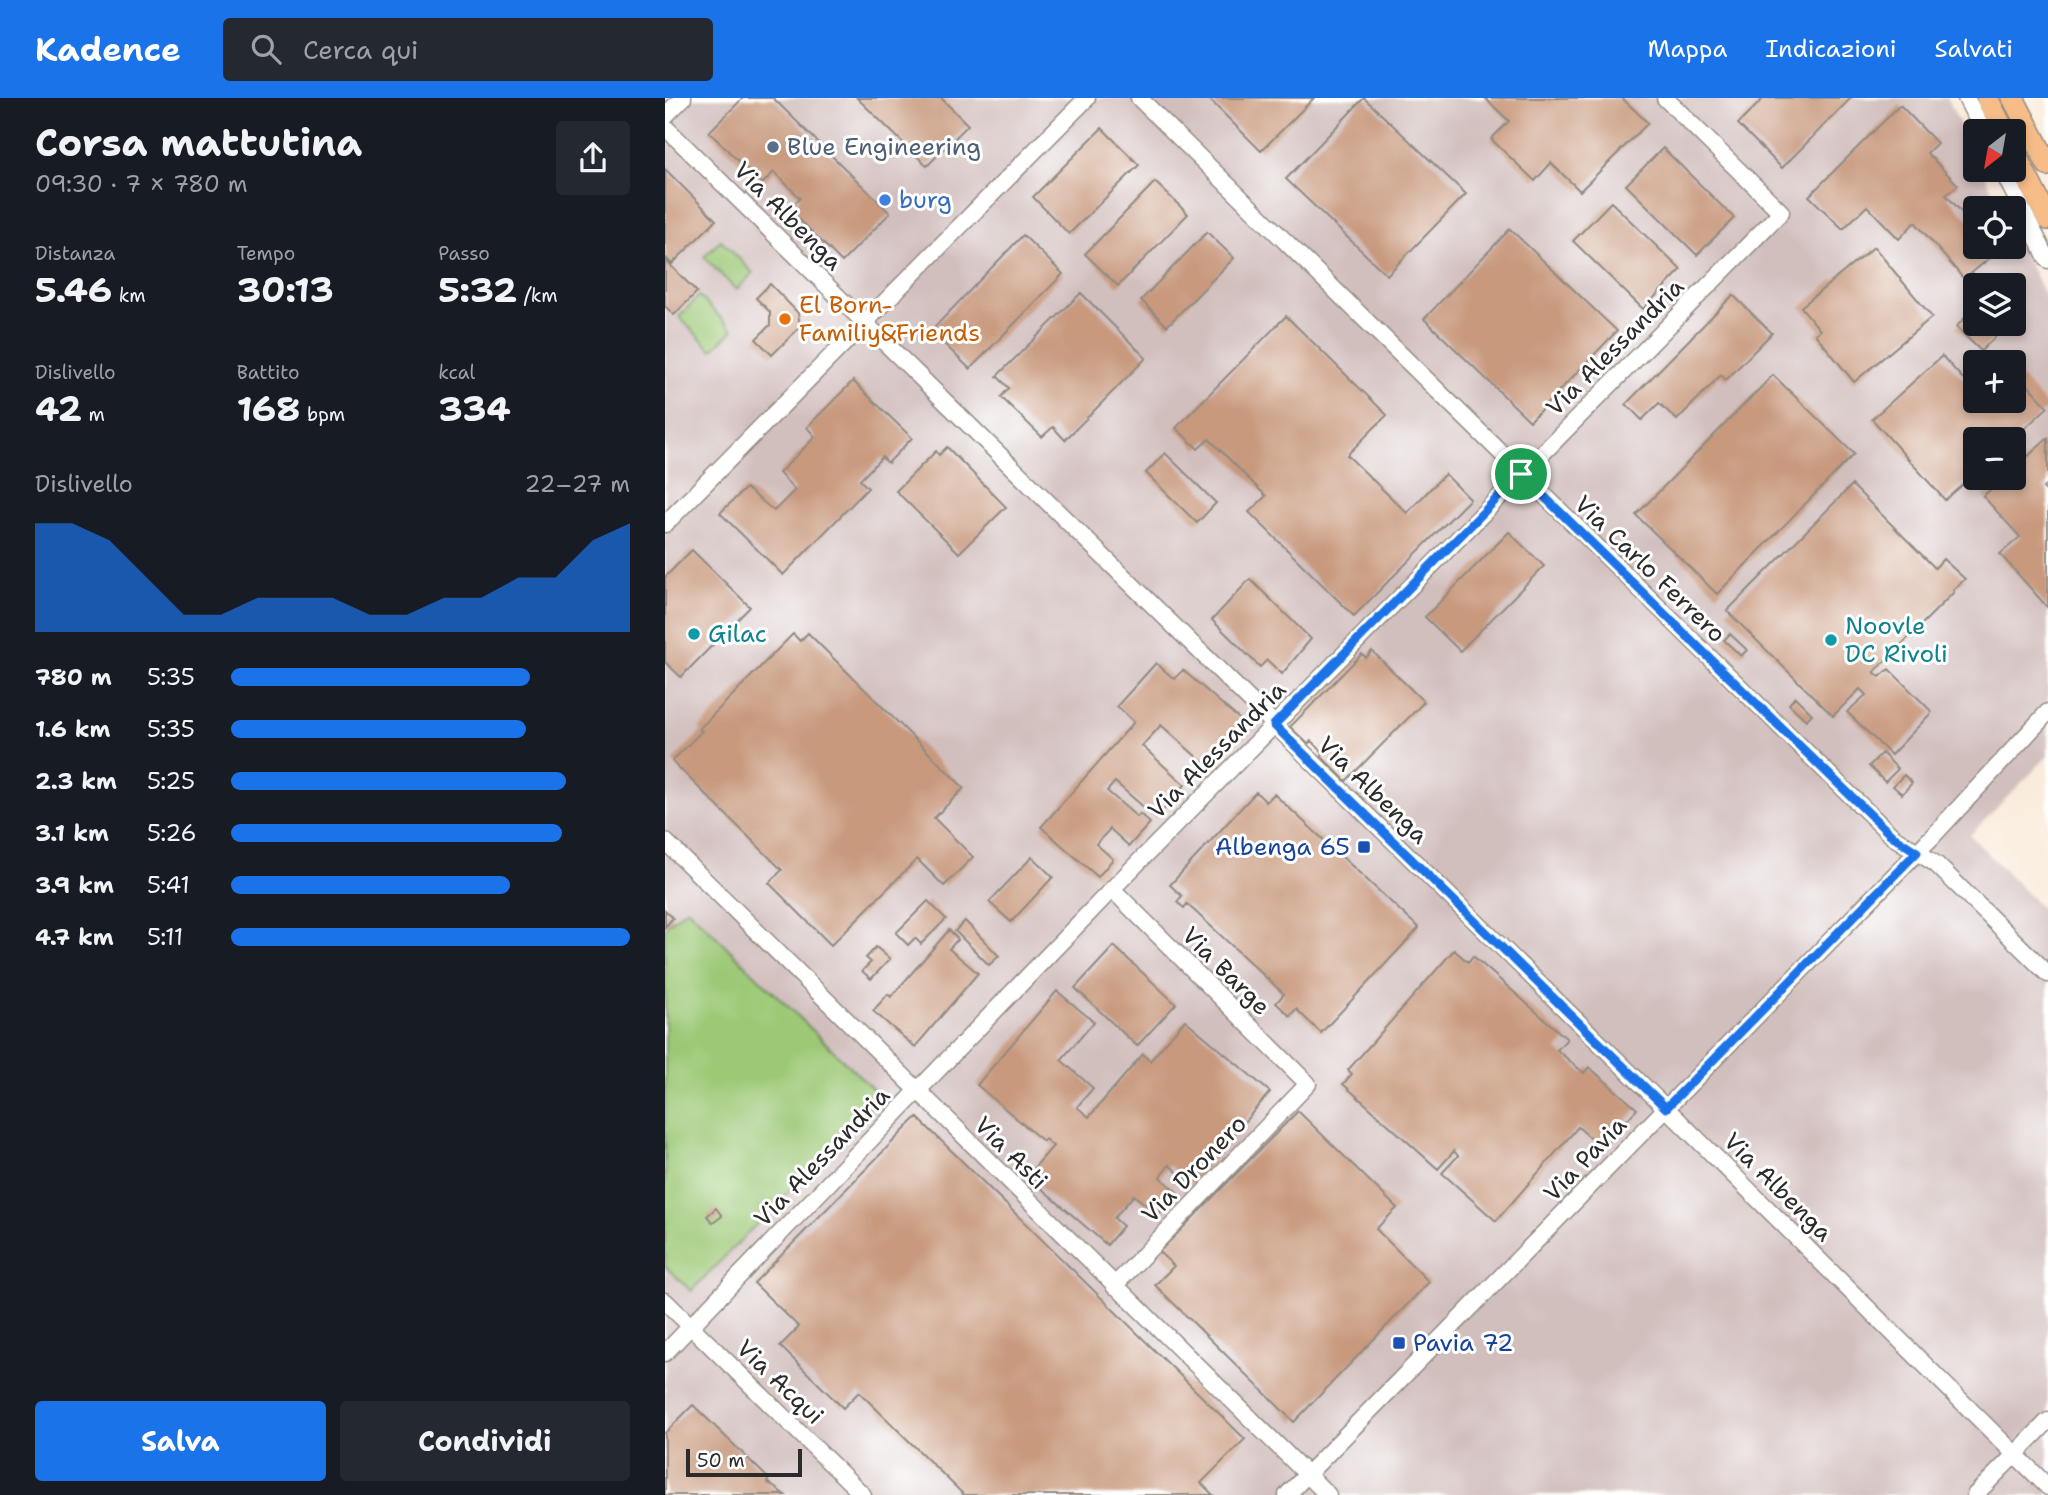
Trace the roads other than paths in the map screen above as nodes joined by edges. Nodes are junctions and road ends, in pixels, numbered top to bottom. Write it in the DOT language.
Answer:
graph roads {
  1 [pos="683,98"];
  2 [pos="1087,98"];
  3 [pos="1139,98"];
  4 [pos="1665,98"];
  5 [pos="1966,98"];
  6 [pos="1987,98"];
  7 [pos="2013,98"];
  8 [pos="665,116"];
  9 [pos="1977,119"];
  10 [pos="1998,119"];
  11 [pos="665,127"];
  12 [pos="2048,165"];
  13 [pos="2027,178"];
  14 [pos="2008,182"];
  15 [pos="2048,219"];
  16 [pos="2048,260"];
  17 [pos="863,323"];
  18 [pos="1521,474"];
  19 [pos="665,524"];
  20 [pos="2048,712"];
  21 [pos="2048,720"];
  22 [pos="1274,725"];
  23 [pos="2031,733"];
  24 [pos="665,841"];
  25 [pos="1917,852"];
  26 [pos="1112,889"];
  27 [pos="2048,974"];
  28 [pos="1308,1084"];
  29 [pos="916,1091"];
  30 [pos="1666,1108"];
  31 [pos="1114,1286"];
  32 [pos="665,1301"];
  33 [pos="691,1326"];
  34 [pos="665,1353"];
  35 [pos="2048,1421"];
  36 [pos="2015,1454"];
  37 [pos="1307,1474"];
  38 [pos="2048,1487"];
  39 [pos="863,1495"];
  40 [pos="1287,1495"];
  41 [pos="1328,1495"];
  42 [pos="1975,1495"];
  1 -- 8 [label="street"];
  2 -- 17 [label="street"];
  3 -- 18 [label="street, Via Carlo Ferrero"];
  4 -- 18 [label="street, Via Alessandria"];
  5 -- 9 [label="street"];
  6 -- 10 [label="main road"];
  7 -- 12 [label="main road"];
  11 -- 17 [label="street, Via Albenga"];
  13 -- 15 [label="main road"];
  14 -- 16 [label="street"];
  17 -- 19 [label="street"];
  17 -- 22 [label="street, Via Albenga"];
  18 -- 22 [label="street, Via Alessandria"];
  18 -- 25 [label="street, Via Carlo Ferrero"];
  20 -- 23 [label="street, Via Pavia"];
  21 -- 23 [label="street, Via Pavia"];
  22 -- 26 [label="street, Via Alessandria"];
  22 -- 30 [label="street, Via Albenga"];
  23 -- 25 [label="street, Via Pavia"];
  24 -- 29 [label="street, Via Asti"];
  25 -- 27 [label="street, Via Carlo Ferrero"];
  25 -- 30 [label="street, Via Pavia"];
  26 -- 28 [label="street, Via Barge"];
  26 -- 29 [label="street, Via Alessandria"];
  28 -- 31 [label="street, Via Dronero"];
  29 -- 31 [label="street, Via Asti"];
  29 -- 33 [label="street, Via Alessandria"];
  30 -- 36 [label="street, Via Albenga"];
  30 -- 37 [label="street, Via Pavia"];
  31 -- 37 [label="street, Via Asti"];
  32 -- 33 [label="street, Via Acqui"];
  33 -- 34 [label="street, Via Alessandria"];
  33 -- 39 [label="street, Via Acqui"];
  35 -- 36 [label="street"];
  36 -- 38 [label="street, Via Albenga"];
  36 -- 42 [label="street"];
  37 -- 40 [label="street, Via Pavia"];
  37 -- 41 [label="street, Via Asti"];
}
